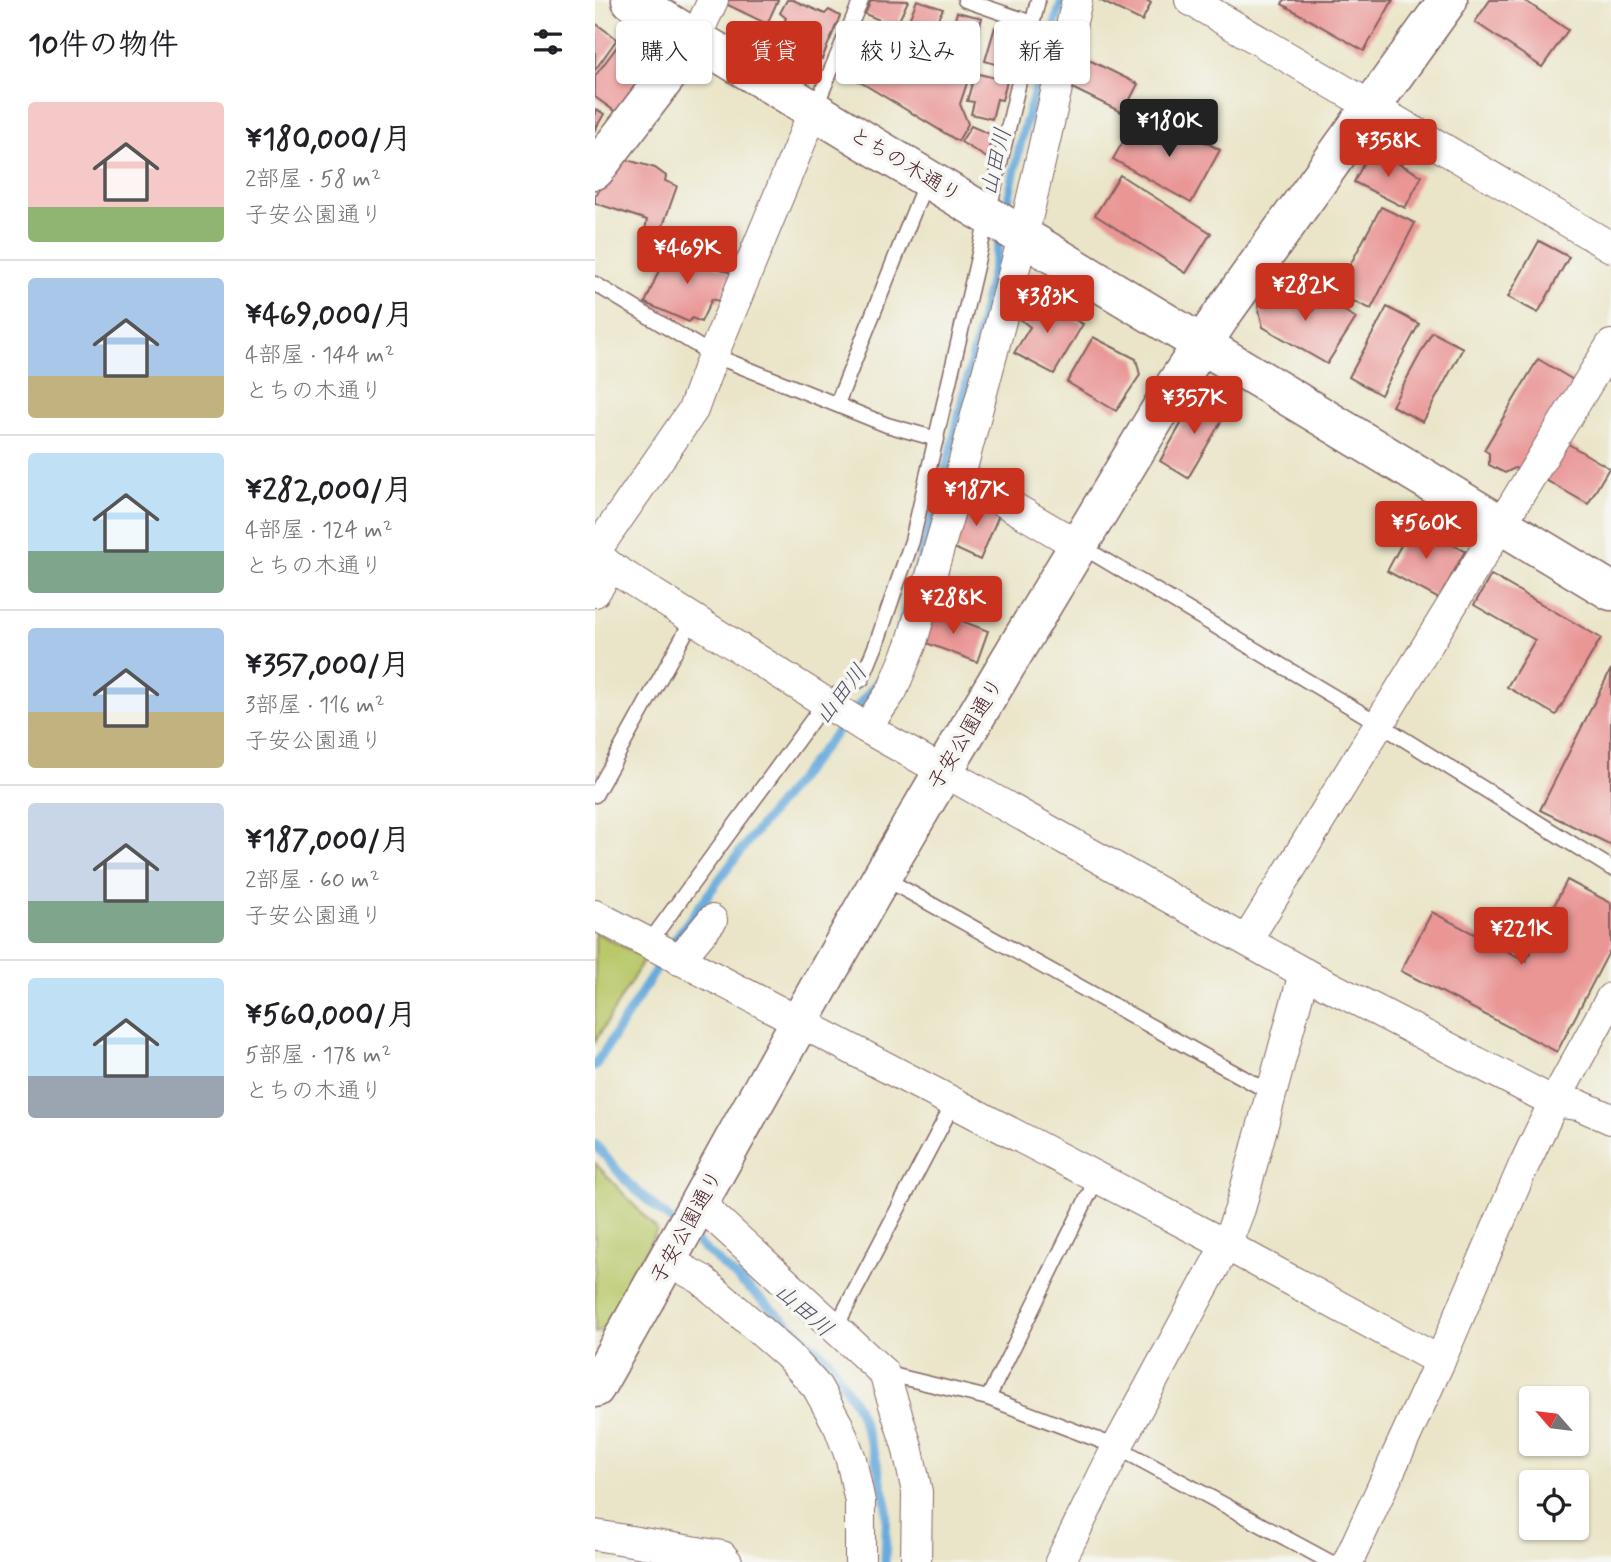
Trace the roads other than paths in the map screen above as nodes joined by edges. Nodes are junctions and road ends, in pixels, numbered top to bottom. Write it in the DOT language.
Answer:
graph roads {
  1 [pos="631,0"];
  2 [pos="713,0"];
  3 [pos="861,0"];
  4 [pos="965,0"];
  5 [pos="1038,0"];
  6 [pos="1077,0"];
  7 [pos="1190,0"];
  8 [pos="1447,0"];
  9 [pos="665,21"];
  10 [pos="703,21"];
  11 [pos="1026,21"];
  12 [pos="1033,21"];
  13 [pos="712,49"];
  14 [pos="661,84"];
  15 [pos="1024,84"];
  16 [pos="1370,106"];
  17 [pos="814,110"];
  18 [pos="595,170"];
  19 [pos="927,179"];
  20 [pos="1006,226"];
  21 [pos="1611,247"];
  22 [pos="595,284"];
  23 [pos="1202,345"];
  24 [pos="1611,345"];
  25 [pos="713,355"];
  26 [pos="837,404"];
  27 [pos="937,439"];
  28 [pos="960,476"];
  29 [pos="1501,524"];
  30 [pos="1079,546"];
  31 [pos="599,566"];
  32 [pos="1611,590"];
  33 [pos="693,620"];
  34 [pos="847,715"];
  35 [pos="1378,723"];
  36 [pos="943,771"];
  37 [pos="595,795"];
  38 [pos="1611,868"];
  39 [pos="882,877"];
  40 [pos="595,915"];
  41 [pos="712,920"];
  42 [pos="1247,940"];
  43 [pos="649,944"];
  44 [pos="678,960"];
  45 [pos="1304,973"];
  46 [pos="1611,998"];
  47 [pos="800,1021"];
  48 [pos="1271,1093"];
  49 [pos="954,1102"];
  50 [pos="1554,1102"];
  51 [pos="1611,1119"];
  52 [pos="1097,1178"];
  53 [pos="685,1231"];
  54 [pos="1226,1245"];
  55 [pos="836,1327"];
  56 [pos="1440,1361"];
  57 [pos="600,1367"];
  58 [pos="884,1373"];
  59 [pos="988,1398"];
  60 [pos="1117,1447"];
  61 [pos="595,1535"];
  62 [pos="727,1562"];
  63 [pos="860,1562"];
  64 [pos="916,1562"];
  65 [pos="1060,1562"];
  66 [pos="1330,1562"];
  67 [pos="1348,1562"];
  1 -- 9 [label="street, とちの木通り"];
  2 -- 10 [label="street"];
  3 -- 17 [label="lane"];
  4 -- 11 [label="lane"];
  5 -- 12 [label="lane"];
  6 -- 20 [label="street"];
  7 -- 16 [label="street"];
  8 -- 16 [label="street, 子安公園通り"];
  13 -- 17 [label="street, とちの木通り"];
  14 -- 18 [label="street"];
  15 -- 20 [label="lane"];
  16 -- 21 [label="street"];
  16 -- 23 [label="street, 子安公園通り"];
  17 -- 19 [label="street, とちの木通り"];
  17 -- 25 [label="street"];
  19 -- 20 [label="street, とちの木通り"];
  19 -- 26 [label="lane"];
  20 -- 23 [label="street, とちの木通り"];
  20 -- 27 [label="lane"];
  20 -- 28 [label="street"];
  22 -- 25 [label="lane"];
  23 -- 29 [label="street, とちの木通り"];
  23 -- 30 [label="street, 子安公園通り"];
  24 -- 29 [label="street"];
  25 -- 26 [label="lane"];
  25 -- 31 [label="street"];
  26 -- 27 [label="lane"];
  27 -- 34 [label="lane"];
  28 -- 30 [label="street"];
  28 -- 34 [label="street"];
  29 -- 32 [label="street, とちの木通り"];
  29 -- 35 [label="street"];
  30 -- 35 [label="lane"];
  30 -- 36 [label="street, 子安公園通り"];
  31 -- 33 [label="street"];
  33 -- 34 [label="street"];
  33 -- 37 [label="lane"];
  34 -- 36 [label="street"];
  34 -- 43 [label="lane"];
  35 -- 38 [label="lane"];
  35 -- 42 [label="street"];
  36 -- 39 [label="street, 子安公園通り"];
  36 -- 42 [label="street"];
  39 -- 47 [label="street, 子安公園通り"];
  39 -- 48 [label="lane"];
  40 -- 43 [label="street"];
  41 -- 44 [label="street"];
  42 -- 45 [label="street"];
  43 -- 44 [label="street"];
  44 -- 47 [label="street"];
  45 -- 48 [label="street"];
  45 -- 50 [label="street"];
  46 -- 50 [label="street"];
  47 -- 49 [label="street"];
  47 -- 53 [label="street, 子安公園通り"];
  48 -- 54 [label="street"];
  49 -- 52 [label="street"];
  49 -- 55 [label="lane"];
  50 -- 51 [label="street"];
  50 -- 56 [label="street"];
  52 -- 54 [label="street"];
  52 -- 59 [label="lane"];
  53 -- 55 [label="street"];
  53 -- 57 [label="street, 子安公園通り"];
  53 -- 63 [label="street"];
  54 -- 56 [label="street"];
  54 -- 60 [label="street"];
  55 -- 58 [label="street"];
  56 -- 67 [label="street"];
  58 -- 59 [label="lane"];
  58 -- 64 [label="street"];
  59 -- 60 [label="lane"];
  60 -- 65 [label="street"];
  60 -- 66 [label="lane"];
  61 -- 62 [label="street"];
}
